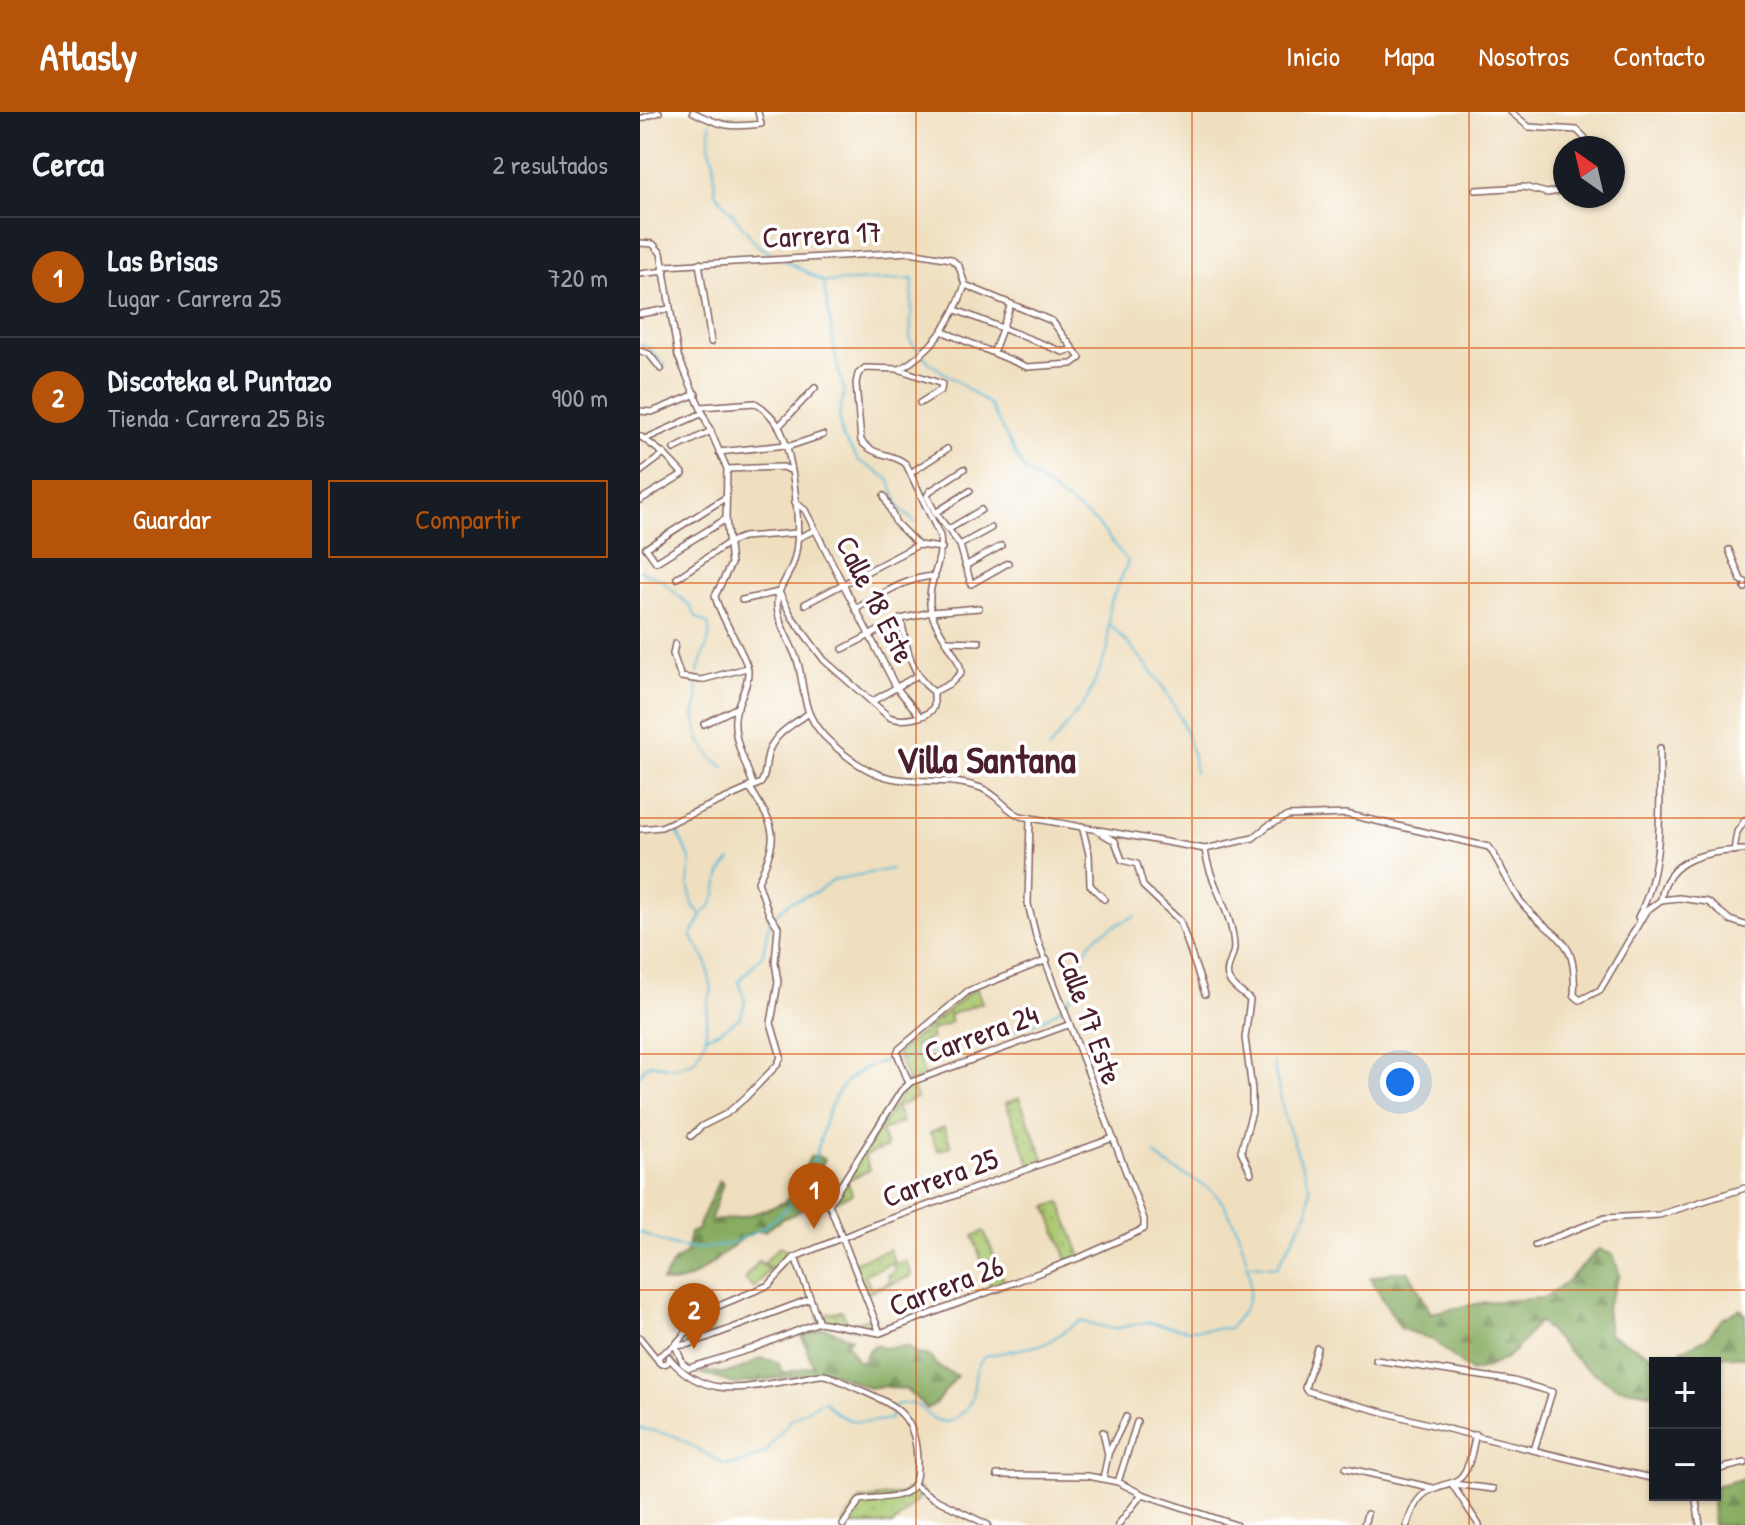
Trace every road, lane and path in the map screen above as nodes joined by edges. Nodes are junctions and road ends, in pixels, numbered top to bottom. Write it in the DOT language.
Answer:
graph roads {
  1 [pos="659,112"];
  2 [pos="693,112"];
  3 [pos="758,112"];
  4 [pos="1511,112"];
  5 [pos="640,119"];
  6 [pos="1583,136"];
  7 [pos="1476,190"];
  8 [pos="1553,192"];
  9 [pos="640,243"];
  10 [pos="699,263"];
  11 [pos="664,268"];
  12 [pos="640,274"];
  13 [pos="965,285"];
  14 [pos="1011,304"];
  15 [pos="669,309"];
  16 [pos="956,310"];
  17 [pos="640,314"];
  18 [pos="1002,329"];
  19 [pos="943,332"];
  20 [pos="711,342"];
  21 [pos="1073,349"];
  22 [pos="640,351"];
  23 [pos="994,351"];
  24 [pos="661,369"];
  25 [pos="900,369"];
  26 [pos="815,388"];
  27 [pos="696,394"];
  28 [pos="920,403"];
  29 [pos="702,410"];
  30 [pos="640,411"];
  31 [pos="779,426"];
  32 [pos="711,431"];
  33 [pos="823,435"];
  34 [pos="642,438"];
  35 [pos="787,446"];
  36 [pos="674,449"];
  37 [pos="947,449"];
  38 [pos="719,452"];
  39 [pos="664,454"];
  40 [pos="727,469"];
  41 [pos="964,469"];
  42 [pos="791,470"];
  43 [pos="640,472"];
  44 [pos="912,472"];
  45 [pos="970,491"];
  46 [pos="884,496"];
  47 [pos="725,497"];
  48 [pos="640,500"];
  49 [pos="795,502"];
  50 [pos="981,510"];
  51 [pos="933,514"];
  52 [pos="726,519"];
  53 [pos="991,528"];
  54 [pos="949,529"];
  55 [pos="815,530"];
  56 [pos="798,535"];
  57 [pos="728,543"];
  58 [pos="918,545"];
  59 [pos="960,545"];
  60 [pos="1001,546"];
  61 [pos="942,548"];
  62 [pos="1729,550"];
  63 [pos="1008,563"];
  64 [pos="965,566"];
  65 [pos="935,576"];
  66 [pos="677,578"];
  67 [pos="841,584"];
  68 [pos="1745,586"];
  69 [pos="779,592"];
  70 [pos="742,600"];
  71 [pos="805,604"];
  72 [pos="979,608"];
  73 [pos="855,609"];
  74 [pos="931,612"];
  75 [pos="901,619"];
  76 [pos="869,636"];
  77 [pos="944,641"];
  78 [pos="979,642"];
  79 [pos="675,644"];
  80 [pos="843,649"];
  81 [pos="748,668"];
  82 [pos="918,675"];
  83 [pos="896,687"];
  84 [pos="934,692"];
  85 [pos="873,701"];
  86 [pos="738,707"];
  87 [pos="809,713"];
  88 [pos="920,716"];
  89 [pos="704,724"];
  90 [pos="1660,748"];
  91 [pos="751,785"];
  92 [pos="1030,818"];
  93 [pos="1745,820"];
  94 [pos="1082,826"];
  95 [pos="1094,828"];
  96 [pos="640,829"];
  97 [pos="1205,849"];
  98 [pos="1745,850"];
  99 [pos="1734,851"];
  100 [pos="1104,899"];
  101 [pos="1661,900"];
  102 [pos="1640,921"];
  103 [pos="1745,925"];
  104 [pos="1047,960"];
  105 [pos="1205,994"];
  106 [pos="1068,1025"];
  107 [pos="909,1084"];
  108 [pos="691,1136"];
  109 [pos="1113,1138"];
  110 [pos="1251,1173"];
  111 [pos="1745,1188"];
  112 [pos="1146,1224"];
  113 [pos="842,1238"];
  114 [pos="1535,1245"];
  115 [pos="795,1257"];
  116 [pos="810,1299"];
  117 [pos="819,1322"];
  118 [pos="880,1333"];
  119 [pos="640,1338"];
  120 [pos="674,1346"];
  121 [pos="1317,1348"];
  122 [pos="651,1353"];
  123 [pos="667,1355"];
  124 [pos="1376,1360"];
  125 [pos="661,1363"];
  126 [pos="680,1370"];
  127 [pos="1126,1417"];
  128 [pos="1137,1422"];
  129 [pos="1103,1432"];
  130 [pos="1476,1434"];
  131 [pos="1534,1450"];
  132 [pos="1108,1455"];
  133 [pos="1745,1463"];
  134 [pos="1346,1468"];
  135 [pos="1721,1469"];
  136 [pos="997,1475"];
  137 [pos="1649,1478"];
  138 [pos="1103,1479"];
  139 [pos="1118,1482"];
  140 [pos="1452,1484"];
  141 [pos="914,1485"];
  142 [pos="1434,1488"];
  143 [pos="1493,1489"];
  144 [pos="1142,1494"];
  145 [pos="1696,1501"];
  146 [pos="1367,1514"];
  147 [pos="985,1524"];
  148 [pos="1229,1524"];
  149 [pos="843,1525"];
  150 [pos="1118,1525"];
  151 [pos="1236,1525"];
  152 [pos="1364,1525"];
  153 [pos="1407,1525"];
  154 [pos="1479,1525"];
  155 [pos="1700,1525"];
  1 -- 5 [label="street"];
  2 -- 3 [label="street"];
  4 -- 6 [label="street"];
  7 -- 8 [label="street"];
  9 -- 11 [label="street"];
  10 -- 11 [label="street, Carrera 17"];
  10 -- 13 [label="street, Carrera 17"];
  10 -- 20 [label="street"];
  11 -- 12 [label="street, Carrera 17"];
  11 -- 15 [label="street"];
  13 -- 14 [label="street"];
  13 -- 16 [label="street"];
  14 -- 18 [label="street"];
  14 -- 21 [label="street"];
  15 -- 17 [label="street"];
  15 -- 27 [label="street"];
  16 -- 18 [label="street"];
  16 -- 19 [label="street"];
  18 -- 21 [label="street"];
  18 -- 23 [label="street"];
  19 -- 23 [label="street"];
  19 -- 25 [label="street"];
  21 -- 23 [label="street"];
  22 -- 24 [label="street"];
  25 -- 28 [label="street"];
  25 -- 44 [label="street"];
  26 -- 31 [label="street"];
  27 -- 29 [label="street"];
  27 -- 30 [label="street"];
  29 -- 31 [label="street"];
  29 -- 32 [label="street"];
  29 -- 34 [label="street"];
  31 -- 35 [label="street"];
  32 -- 36 [label="street"];
  32 -- 38 [label="street"];
  33 -- 35 [label="street"];
  34 -- 39 [label="street"];
  35 -- 38 [label="street"];
  35 -- 42 [label="street"];
  37 -- 44 [label="street"];
  38 -- 40 [label="street"];
  39 -- 43 [label="street"];
  39 -- 48 [label="street"];
  40 -- 42 [label="street"];
  40 -- 47 [label="street"];
  41 -- 51 [label="street"];
  42 -- 49 [label="street"];
  44 -- 51 [label="street"];
  45 -- 51 [label="street"];
  46 -- 58 [label="street"];
  47 -- 52 [label="street"];
  47 -- 52 [label="street"];
  49 -- 55 [label="street, Calle 18 Este"];
  49 -- 56 [label="street"];
  50 -- 54 [label="street"];
  51 -- 54 [label="street"];
  51 -- 61 [label="street"];
  52 -- 57 [label="street"];
  53 -- 59 [label="street"];
  54 -- 59 [label="street"];
  55 -- 56 [label="street"];
  55 -- 67 [label="street, Calle 18 Este"];
  56 -- 57 [label="street"];
  56 -- 69 [label="street"];
  57 -- 66 [label="street"];
  57 -- 81 [label="street"];
  58 -- 61 [label="street"];
  58 -- 67 [label="street"];
  59 -- 64 [label="street"];
  60 -- 64 [label="street"];
  61 -- 65 [label="street"];
  62 -- 68 [label="street"];
  63 -- 64 [label="street"];
  65 -- 73 [label="street"];
  65 -- 74 [label="street"];
  67 -- 71 [label="street"];
  67 -- 73 [label="street, Calle 18 Este"];
  69 -- 70 [label="street"];
  69 -- 85 [label="street"];
  69 -- 87 [label="street"];
  72 -- 74 [label="street"];
  73 -- 76 [label="street, Calle 18 Este"];
  74 -- 75 [label="street"];
  74 -- 77 [label="street"];
  75 -- 76 [label="street"];
  75 -- 82 [label="street"];
  76 -- 80 [label="street"];
  76 -- 83 [label="street, Calle 18 Este"];
  77 -- 78 [label="street"];
  77 -- 84 [label="street"];
  79 -- 81 [label="street"];
  81 -- 86 [label="street"];
  82 -- 83 [label="street"];
  82 -- 84 [label="street"];
  83 -- 85 [label="street"];
  83 -- 88 [label="street, Calle 18 Este"];
  84 -- 88 [label="street"];
  85 -- 88 [label="street"];
  86 -- 89 [label="street"];
  86 -- 91 [label="street"];
  87 -- 91 [label="street"];
  87 -- 92 [label="street"];
  90 -- 102 [label="street"];
  91 -- 96 [label="street"];
  91 -- 108 [label="street"];
  92 -- 94 [label="street"];
  92 -- 104 [label="street, Calle 17 Este"];
  93 -- 99 [label="street"];
  94 -- 95 [label="street"];
  94 -- 100 [label="street"];
  95 -- 97 [label="street"];
  95 -- 105 [label="street"];
  97 -- 102 [label="street"];
  97 -- 110 [label="street"];
  98 -- 99 [label="street"];
  99 -- 101 [label="street"];
  101 -- 102 [label="street"];
  101 -- 103 [label="street"];
  104 -- 106 [label="street, Calle 17 Este"];
  104 -- 107 [label="street"];
  106 -- 107 [label="street, Carrera 24"];
  106 -- 109 [label="street, Calle 17 Este"];
  107 -- 113 [label="street"];
  109 -- 112 [label="street, Calle 17 Este"];
  109 -- 113 [label="street, Carrera 25"];
  111 -- 114 [label="street"];
  112 -- 118 [label="street, Carrera 26"];
  113 -- 115 [label="street, Carrera 25"];
  113 -- 118 [label="street"];
  115 -- 116 [label="street"];
  115 -- 120 [label="street, Carrera 25"];
  116 -- 117 [label="street"];
  116 -- 120 [label="street"];
  117 -- 118 [label="street, Carrera 26"];
  117 -- 120 [label="street"];
  119 -- 122 [label="street"];
  120 -- 123 [label="street, Carrera 25"];
  121 -- 130 [label="street"];
  122 -- 123 [label="street"];
  122 -- 125 [label="street"];
  123 -- 125 [label="street, Carrera 25"];
  123 -- 126 [label="street"];
  124 -- 131 [label="street"];
  125 -- 126 [label="street"];
  126 -- 141 [label="street"];
  127 -- 132 [label="street"];
  128 -- 139 [label="street"];
  129 -- 132 [label="street"];
  130 -- 131 [label="street"];
  130 -- 140 [label="street"];
  131 -- 137 [label="street"];
  132 -- 138 [label="street"];
  133 -- 135 [label="street"];
  134 -- 142 [label="street"];
  136 -- 138 [label="street"];
  138 -- 139 [label="street"];
  139 -- 144 [label="street"];
  140 -- 142 [label="street"];
  140 -- 143 [label="street"];
  140 -- 154 [label="street"];
  141 -- 147 [label="street"];
  141 -- 149 [label="street"];
  142 -- 153 [label="street"];
  144 -- 148 [label="street"];
  144 -- 150 [label="street"];
  145 -- 155 [label="street"];
  146 -- 152 [label="street"];
  148 -- 151 [label="street"];
}
